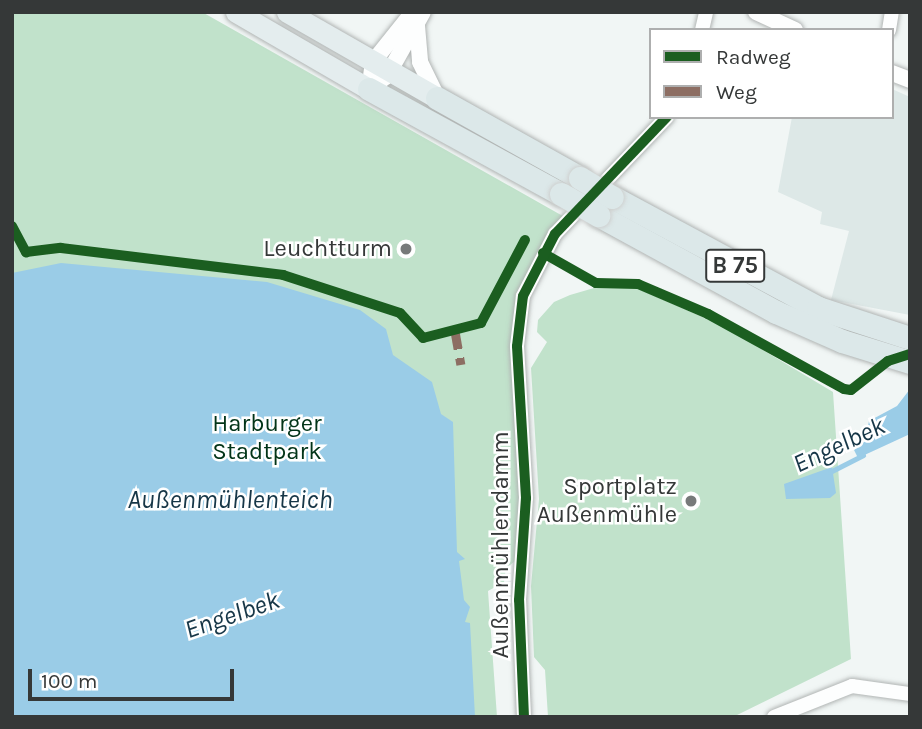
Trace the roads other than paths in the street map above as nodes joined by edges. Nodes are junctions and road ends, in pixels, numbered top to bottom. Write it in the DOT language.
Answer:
graph roads {
  1 [pos="236,12"];
  2 [pos="287,12"];
  3 [pos="756,12"];
  4 [pos="418,16"];
  5 [pos="791,28"];
  6 [pos="382,67"];
  7 [pos="369,89"];
  8 [pos="437,98"];
  9 [pos="665,119"];
  10 [pos="605,206"];
  11 [pos="858,335"];
  12 [pos="910,338"];
  13 [pos="910,362"];
  14 [pos="910,694"];
  15 [pos="524,717"];
  16 [pos="774,717"];
  1 -- 7 [label="main road, B 75"];
  2 -- 6 [label="main road, B 75"];
  3 -- 5 [label="street"];
  4 -- 6 [label="street"];
  4 -- 8 [label="street"];
  6 -- 7 [label="street"];
  6 -- 8 [label="main road, B 75"];
  7 -- 10 [label="highway, B 75, bridge"];
  8 -- 10 [label="highway, B 75, bridge"];
  9 -- 15 [label="street, Außenmühlendamm"];
  10 -- 11 [label="highway, B 75"];
  11 -- 12 [label="highway, B 75"];
  11 -- 13 [label="highway, B 75"];
  14 -- 16 [label="street"];
}
